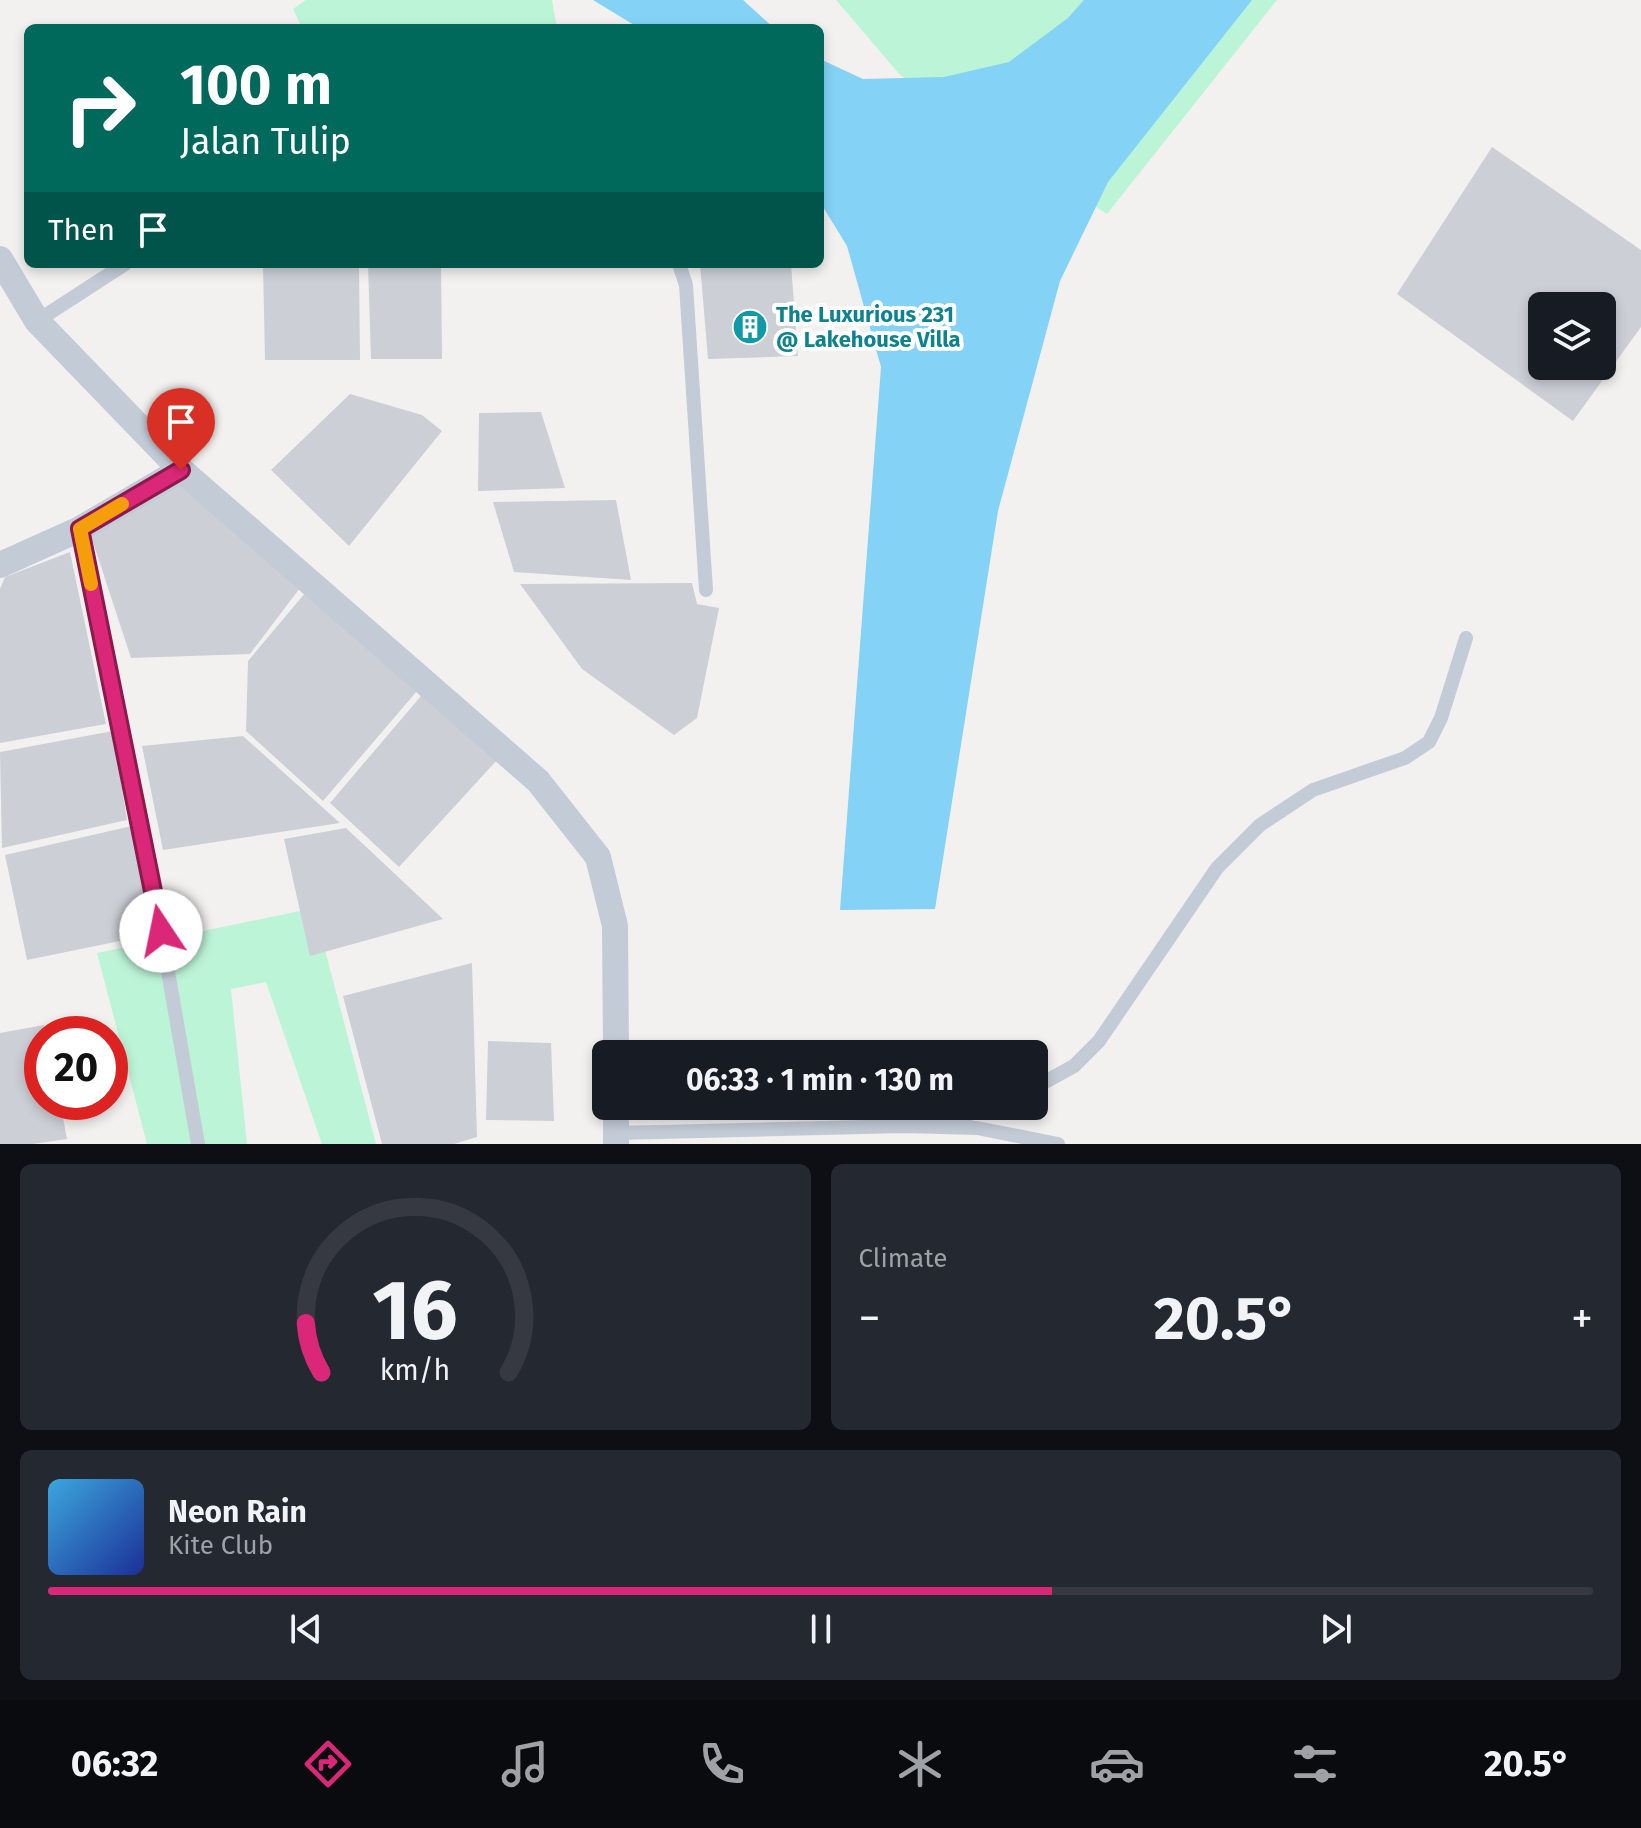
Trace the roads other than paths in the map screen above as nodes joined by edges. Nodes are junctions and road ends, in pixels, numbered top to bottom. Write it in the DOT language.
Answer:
graph roads {
  1 [pos="0,259"];
  2 [pos="119,268"];
  3 [pos="680,268"];
  4 [pos="37,321"];
  5 [pos="181,470"];
  6 [pos="80,529"];
  7 [pos="0,565"];
  8 [pos="706,590"];
  9 [pos="1466,638"];
  10 [pos="616,1040"];
  11 [pos="1048,1080"];
  12 [pos="955,1120"];
  13 [pos="938,1127"];
  14 [pos="616,1138"];
  15 [pos="198,1144"];
  16 [pos="1058,1144"];
  1 -- 4 [label="street"];
  2 -- 4 [label="lane"];
  3 -- 8 [label="lane"];
  4 -- 5 [label="street"];
  5 -- 6 [label="street"];
  5 -- 10 [label="street"];
  6 -- 7 [label="street"];
  6 -- 15 [label="lane"];
  9 -- 11 [label="lane"];
  12 -- 13 [label="lane"];
  13 -- 14 [label="lane"];
  13 -- 16 [label="lane"];
}
